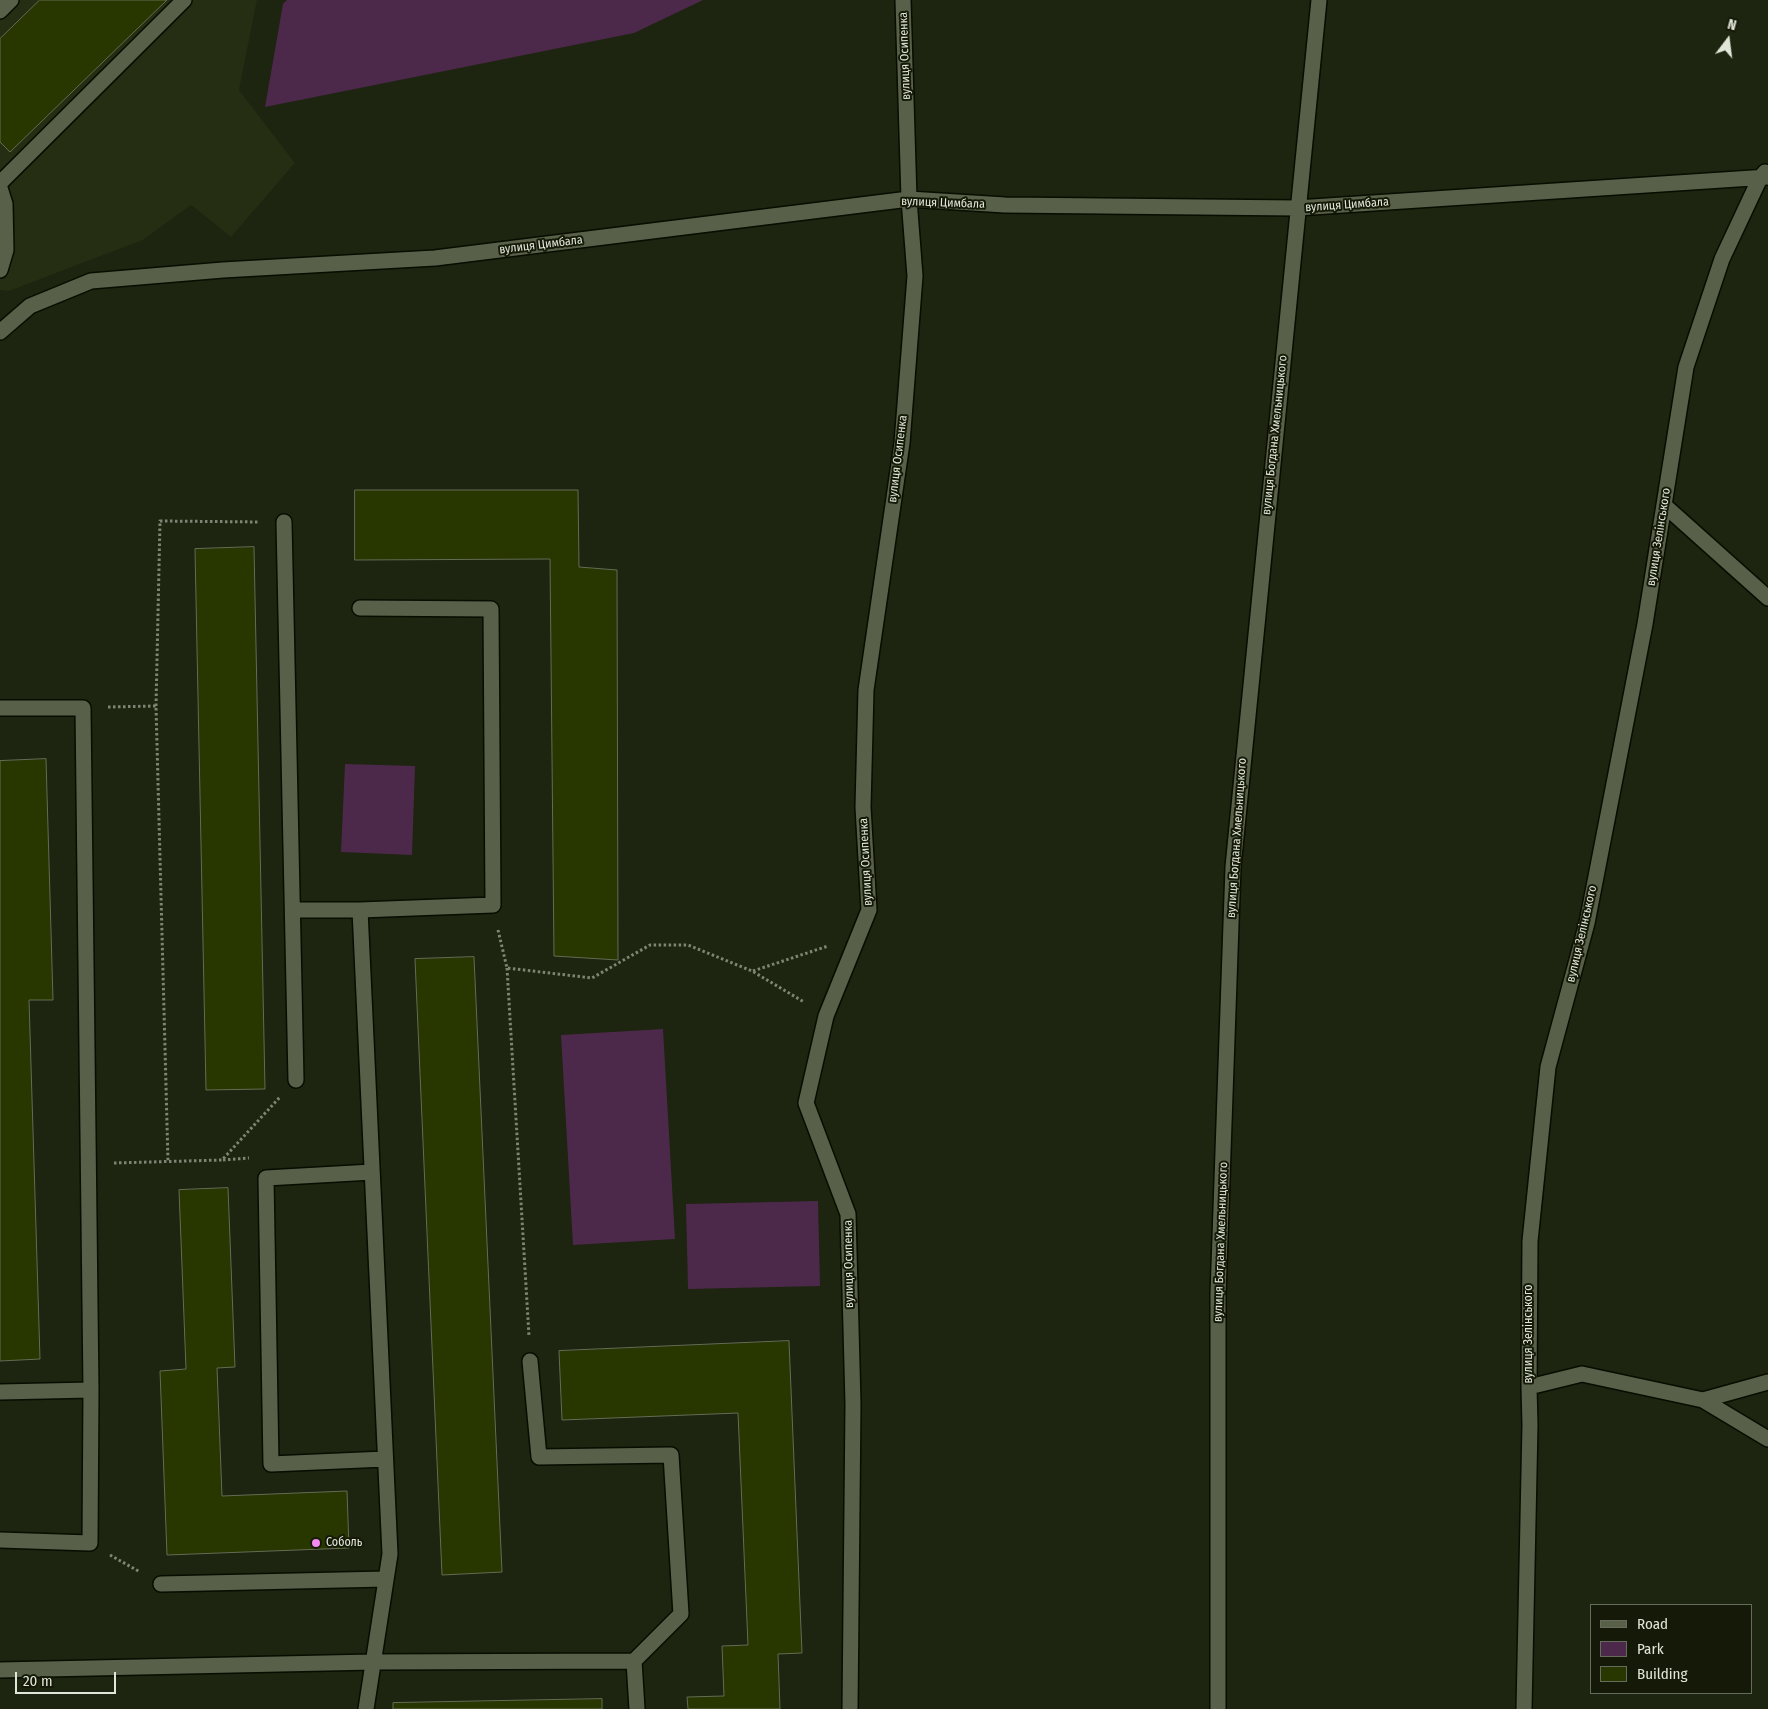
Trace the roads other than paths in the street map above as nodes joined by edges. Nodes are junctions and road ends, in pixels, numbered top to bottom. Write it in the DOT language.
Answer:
graph roads {
  1 [pos="11,0"];
  2 [pos="184,0"];
  3 [pos="904,0"];
  4 [pos="1318,0"];
  5 [pos="0,11"];
  6 [pos="1765,174"];
  7 [pos="0,183"];
  8 [pos="0,188"];
  9 [pos="909,199"];
  10 [pos="1297,208"];
  11 [pos="0,270"];
  12 [pos="0,332"];
  13 [pos="1664,505"];
  14 [pos="284,522"];
  15 [pos="1768,598"];
  16 [pos="360,608"];
  17 [pos="0,708"];
  18 [pos="293,910"];
  19 [pos="360,910"];
  20 [pos="296,1080"];
  21 [pos="372,1172"];
  22 [pos="530,1361"];
  23 [pos="1768,1382"];
  24 [pos="1529,1387"];
  25 [pos="91,1390"];
  26 [pos="0,1392"];
  27 [pos="1703,1400"];
  28 [pos="1768,1439"];
  29 [pos="385,1459"];
  30 [pos="0,1540"];
  31 [pos="386,1579"];
  32 [pos="161,1584"];
  33 [pos="634,1660"];
  34 [pos="373,1662"];
  35 [pos="0,1670"];
  36 [pos="366,1709"];
  37 [pos="638,1709"];
  38 [pos="850,1709"];
  39 [pos="1218,1709"];
  40 [pos="1524,1709"];
  1 -- 5 [label="street"];
  2 -- 7 [label="street"];
  3 -- 9 [label="street, вулиця Осипенка"];
  4 -- 10 [label="street, вулиця Богдана Хмельницького"];
  6 -- 10 [label="street, вулиця Цимбала"];
  6 -- 13 [label="street, вулиця Зелінського"];
  8 -- 11 [label="street"];
  9 -- 10 [label="street, вулиця Цимбала"];
  9 -- 12 [label="street, вулиця Цимбала"];
  9 -- 38 [label="street, вулиця Осипенка"];
  10 -- 39 [label="street, вулиця Богдана Хмельницького"];
  13 -- 15 [label="street"];
  13 -- 24 [label="street, вулиця Зелінського"];
  14 -- 18 [label="street"];
  16 -- 19 [label="street"];
  17 -- 25 [label="street"];
  18 -- 19 [label="street"];
  18 -- 20 [label="street"];
  19 -- 21 [label="street"];
  21 -- 29 [label="street"];
  21 -- 29 [label="street"];
  22 -- 33 [label="street"];
  23 -- 27 [label="street"];
  24 -- 27 [label="street"];
  24 -- 40 [label="street, вулиця Зелінського"];
  25 -- 26 [label="street"];
  25 -- 30 [label="street"];
  27 -- 28 [label="street"];
  29 -- 31 [label="street"];
  31 -- 32 [label="street"];
  31 -- 34 [label="street"];
  33 -- 34 [label="street"];
  33 -- 37 [label="street"];
  34 -- 35 [label="street"];
  34 -- 36 [label="street"];
}
